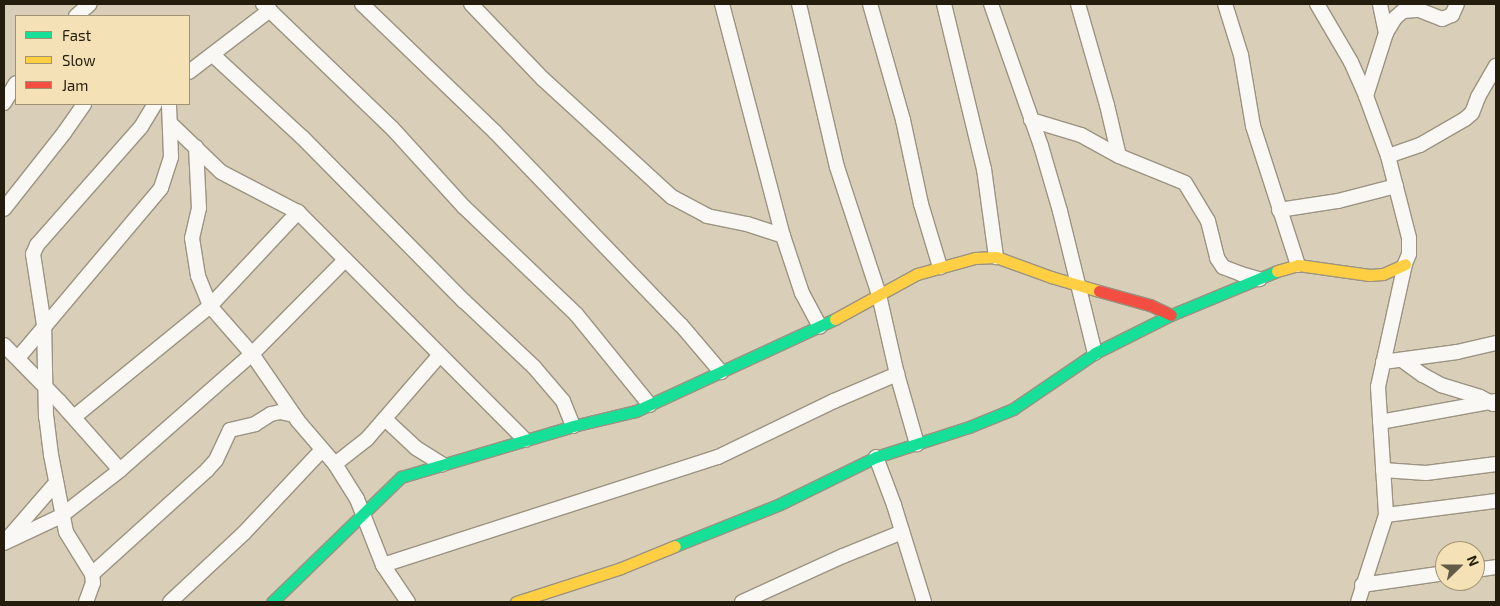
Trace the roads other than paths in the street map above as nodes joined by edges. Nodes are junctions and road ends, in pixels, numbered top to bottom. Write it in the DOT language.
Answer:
graph roads {
  1 [pos="90,4"];
  2 [pos="362,4"];
  3 [pos="470,4"];
  4 [pos="722,4"];
  5 [pos="799,4"];
  6 [pos="870,4"];
  7 [pos="944,4"];
  8 [pos="991,4"];
  9 [pos="1078,4"];
  10 [pos="1225,4"];
  11 [pos="1317,4"];
  12 [pos="1380,4"];
  13 [pos="1457,4"];
  14 [pos="266,7"];
  15 [pos="77,15"];
  16 [pos="1386,33"];
  17 [pos="213,55"];
  18 [pos="1496,66"];
  19 [pos="190,71"];
  20 [pos="15,85"];
  21 [pos="1366,96"];
  22 [pos="4,103"];
  23 [pos="83,105"];
  24 [pos="154,105"];
  25 [pos="169,105"];
  26 [pos="1031,120"];
  27 [pos="171,124"];
  28 [pos="196,147"];
  29 [pos="1119,156"];
  30 [pos="1388,156"];
  31 [pos="1396,186"];
  32 [pos="4,209"];
  33 [pos="1279,210"];
  34 [pos="298,212"];
  35 [pos="783,236"];
  36 [pos="996,257"];
  37 [pos="345,260"];
  38 [pos="1405,264"];
  39 [pos="1298,265"];
  40 [pos="940,268"];
  41 [pos="1259,279"];
  42 [pos="1079,286"];
  43 [pos="879,295"];
  44 [pos="210,306"];
  45 [pos="1171,314"];
  46 [pos="44,325"];
  47 [pos="820,327"];
  48 [pos="1496,343"];
  49 [pos="4,345"];
  50 [pos="1095,353"];
  51 [pos="252,354"];
  52 [pos="439,356"];
  53 [pos="18,358"];
  54 [pos="1402,360"];
  55 [pos="1383,362"];
  56 [pos="721,372"];
  57 [pos="897,374"];
  58 [pos="45,386"];
  59 [pos="1495,403"];
  60 [pos="650,405"];
  61 [pos="294,415"];
  62 [pos="74,417"];
  63 [pos="385,419"];
  64 [pos="1380,422"];
  65 [pos="573,426"];
  66 [pos="525,440"];
  67 [pos="917,444"];
  68 [pos="322,450"];
  69 [pos="876,457"];
  70 [pos="335,464"];
  71 [pos="442,464"];
  72 [pos="1496,464"];
  73 [pos="120,470"];
  74 [pos="1383,470"];
  75 [pos="56,483"];
  76 [pos="1496,501"];
  77 [pos="363,513"];
  78 [pos="1386,515"];
  79 [pos="61,516"];
  80 [pos="902,532"];
  81 [pos="5,542"];
  82 [pos="383,565"];
  83 [pos="92,574"];
  84 [pos="1435,574"];
  85 [pos="1362,584"];
  86 [pos="86,602"];
  87 [pos="170,602"];
  88 [pos="272,602"];
  89 [pos="408,602"];
  90 [pos="516,602"];
  91 [pos="742,602"];
  92 [pos="924,602"];
  93 [pos="1358,602"];
  1 -- 15 [label="street"];
  2 -- 56 [label="street"];
  3 -- 35 [label="street"];
  4 -- 35 [label="street"];
  5 -- 43 [label="street"];
  6 -- 40 [label="street"];
  7 -- 36 [label="street"];
  8 -- 26 [label="street"];
  9 -- 29 [label="street"];
  10 -- 33 [label="street"];
  11 -- 21 [label="street"];
  12 -- 16 [label="street"];
  13 -- 16 [label="street"];
  14 -- 17 [label="street"];
  14 -- 60 [label="street"];
  16 -- 21 [label="street"];
  17 -- 19 [label="street"];
  17 -- 65 [label="street"];
  18 -- 30 [label="street"];
  20 -- 22 [label="street"];
  21 -- 30 [label="street"];
  23 -- 32 [label="street"];
  24 -- 46 [label="street"];
  25 -- 27 [label="street"];
  26 -- 29 [label="street"];
  26 -- 42 [label="street"];
  27 -- 28 [label="street"];
  27 -- 46 [label="street"];
  28 -- 34 [label="street"];
  28 -- 44 [label="street"];
  29 -- 41 [label="street"];
  30 -- 31 [label="street"];
  31 -- 33 [label="street"];
  31 -- 38 [label="street"];
  33 -- 39 [label="street"];
  34 -- 37 [label="street"];
  34 -- 44 [label="street"];
  35 -- 47 [label="street"];
  36 -- 40 [label="street"];
  36 -- 42 [label="street"];
  37 -- 51 [label="street"];
  37 -- 52 [label="street"];
  38 -- 39 [label="street"];
  38 -- 55 [label="street"];
  39 -- 41 [label="street"];
  40 -- 43 [label="street"];
  41 -- 45 [label="street"];
  42 -- 45 [label="street"];
  42 -- 50 [label="street"];
  43 -- 47 [label="street"];
  43 -- 57 [label="street"];
  44 -- 51 [label="street"];
  44 -- 62 [label="street"];
  45 -- 50 [label="street"];
  46 -- 53 [label="street"];
  46 -- 58 [label="street"];
  47 -- 56 [label="street"];
  48 -- 54 [label="street"];
  49 -- 53 [label="street"];
  50 -- 67 [label="street"];
  51 -- 61 [label="street"];
  51 -- 73 [label="street"];
  52 -- 63 [label="street"];
  52 -- 66 [label="street"];
  53 -- 58 [label="street"];
  54 -- 55 [label="street"];
  54 -- 59 [label="street"];
  55 -- 64 [label="street"];
  56 -- 60 [label="street"];
  57 -- 67 [label="street"];
  57 -- 82 [label="street"];
  58 -- 62 [label="street"];
  58 -- 75 [label="street"];
  59 -- 64 [label="street"];
  60 -- 65 [label="street"];
  61 -- 68 [label="street"];
  61 -- 83 [label="street"];
  62 -- 73 [label="street"];
  63 -- 70 [label="street"];
  63 -- 71 [label="street"];
  64 -- 74 [label="street"];
  65 -- 66 [label="street"];
  66 -- 71 [label="street"];
  67 -- 69 [label="street"];
  68 -- 70 [label="street"];
  68 -- 87 [label="street"];
  69 -- 80 [label="street"];
  69 -- 90 [label="street"];
  70 -- 77 [label="street"];
  71 -- 77 [label="street"];
  72 -- 74 [label="street"];
  73 -- 79 [label="street"];
  74 -- 78 [label="street"];
  75 -- 79 [label="street"];
  75 -- 81 [label="street"];
  76 -- 78 [label="street"];
  77 -- 82 [label="street"];
  77 -- 88 [label="street"];
  78 -- 85 [label="street"];
  79 -- 81 [label="street"];
  79 -- 83 [label="street"];
  80 -- 91 [label="street"];
  80 -- 92 [label="street"];
  82 -- 89 [label="street"];
  83 -- 86 [label="street"];
  84 -- 85 [label="street"];
  85 -- 93 [label="street"];
}
